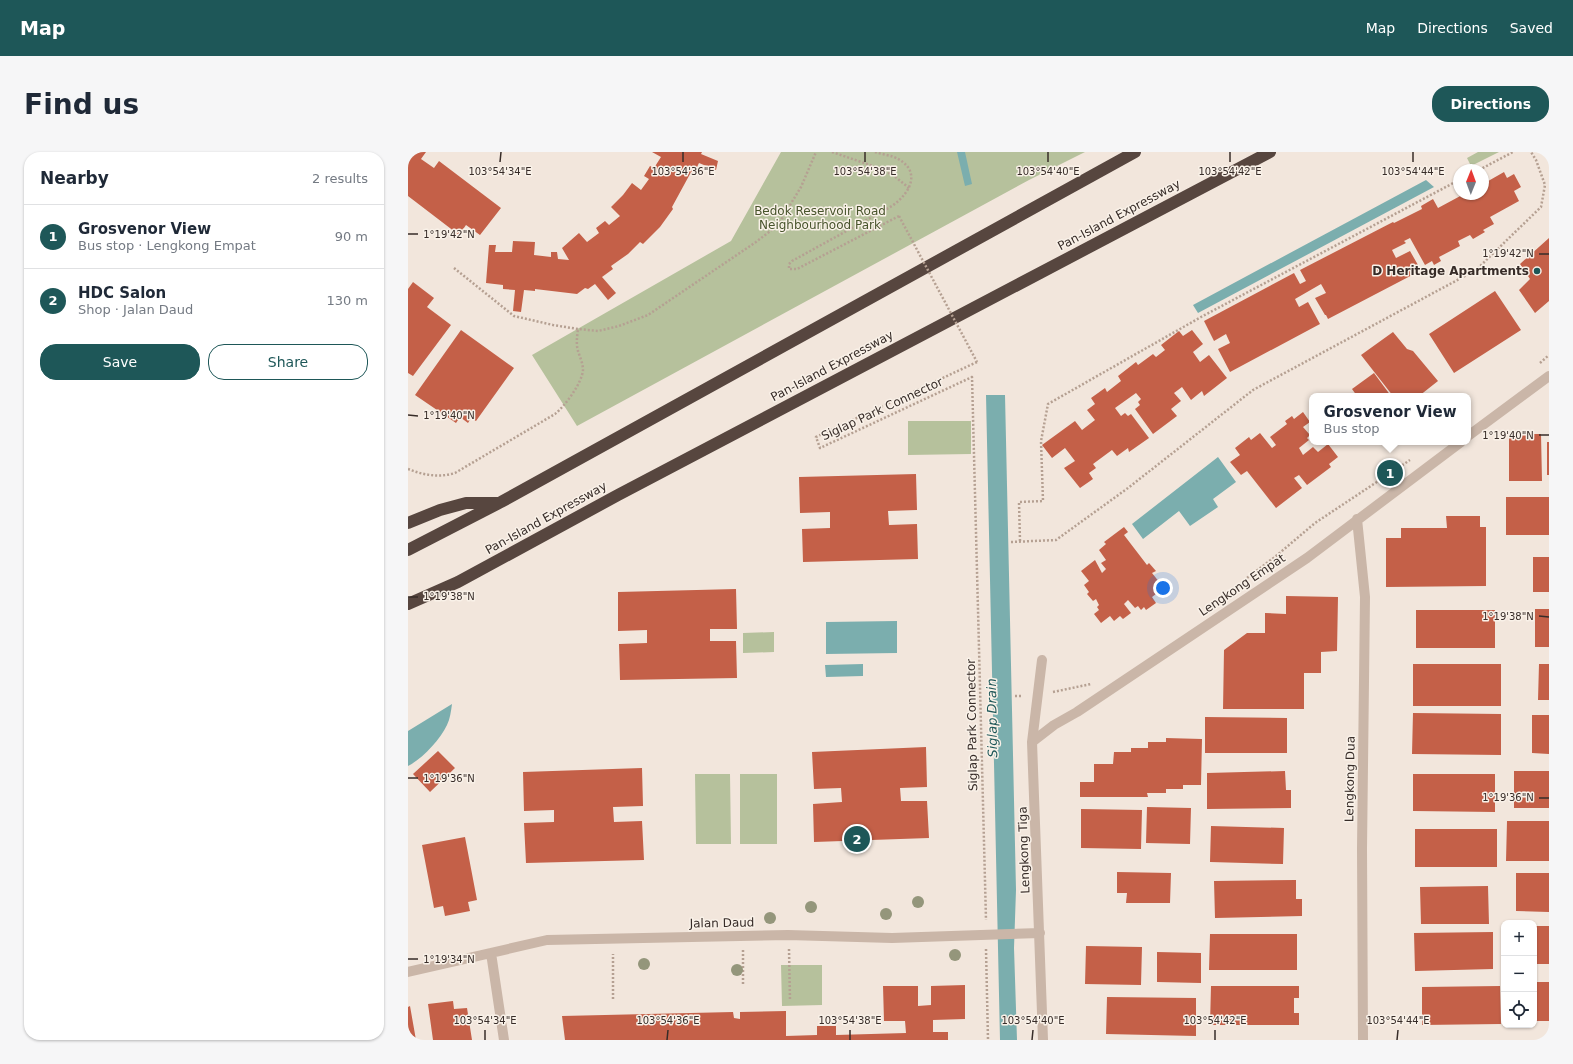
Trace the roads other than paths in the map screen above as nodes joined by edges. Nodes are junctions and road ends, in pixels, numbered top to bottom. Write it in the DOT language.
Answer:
graph roads {
  1 [pos="1135,152"];
  2 [pos="1270,152"];
  3 [pos="1549,376"];
  4 [pos="1471,434"];
  5 [pos="1457,445"];
  6 [pos="501,502"];
  7 [pos="1357,519"];
  8 [pos="408,523"];
  9 [pos="408,550"];
  10 [pos="408,604"];
  11 [pos="1042,660"];
  12 [pos="1032,742"];
  13 [pos="1040,933"];
  14 [pos="491,953"];
  15 [pos="408,972"];
  16 [pos="504,1040"];
  17 [pos="1043,1040"];
  18 [pos="1363,1040"];
  1 -- 6 [label="highway"];
  2 -- 10 [label="highway, Pan-Island Expressway"];
  3 -- 4 [label="street"];
  5 -- 7 [label="street, Lengkong Empat"];
  6 -- 8 [label="highway"];
  6 -- 9 [label="highway"];
  7 -- 12 [label="street, Lengkong Empat"];
  7 -- 18 [label="street, Lengkong Dua"];
  11 -- 12 [label="street, Lengkong Tiga"];
  12 -- 13 [label="street, Lengkong Tiga"];
  13 -- 14 [label="street, Jalan Daud"];
  13 -- 17 [label="street, Lengkong Tiga"];
  14 -- 15 [label="street, Jalan Daud"];
  14 -- 16 [label="street"];
}
